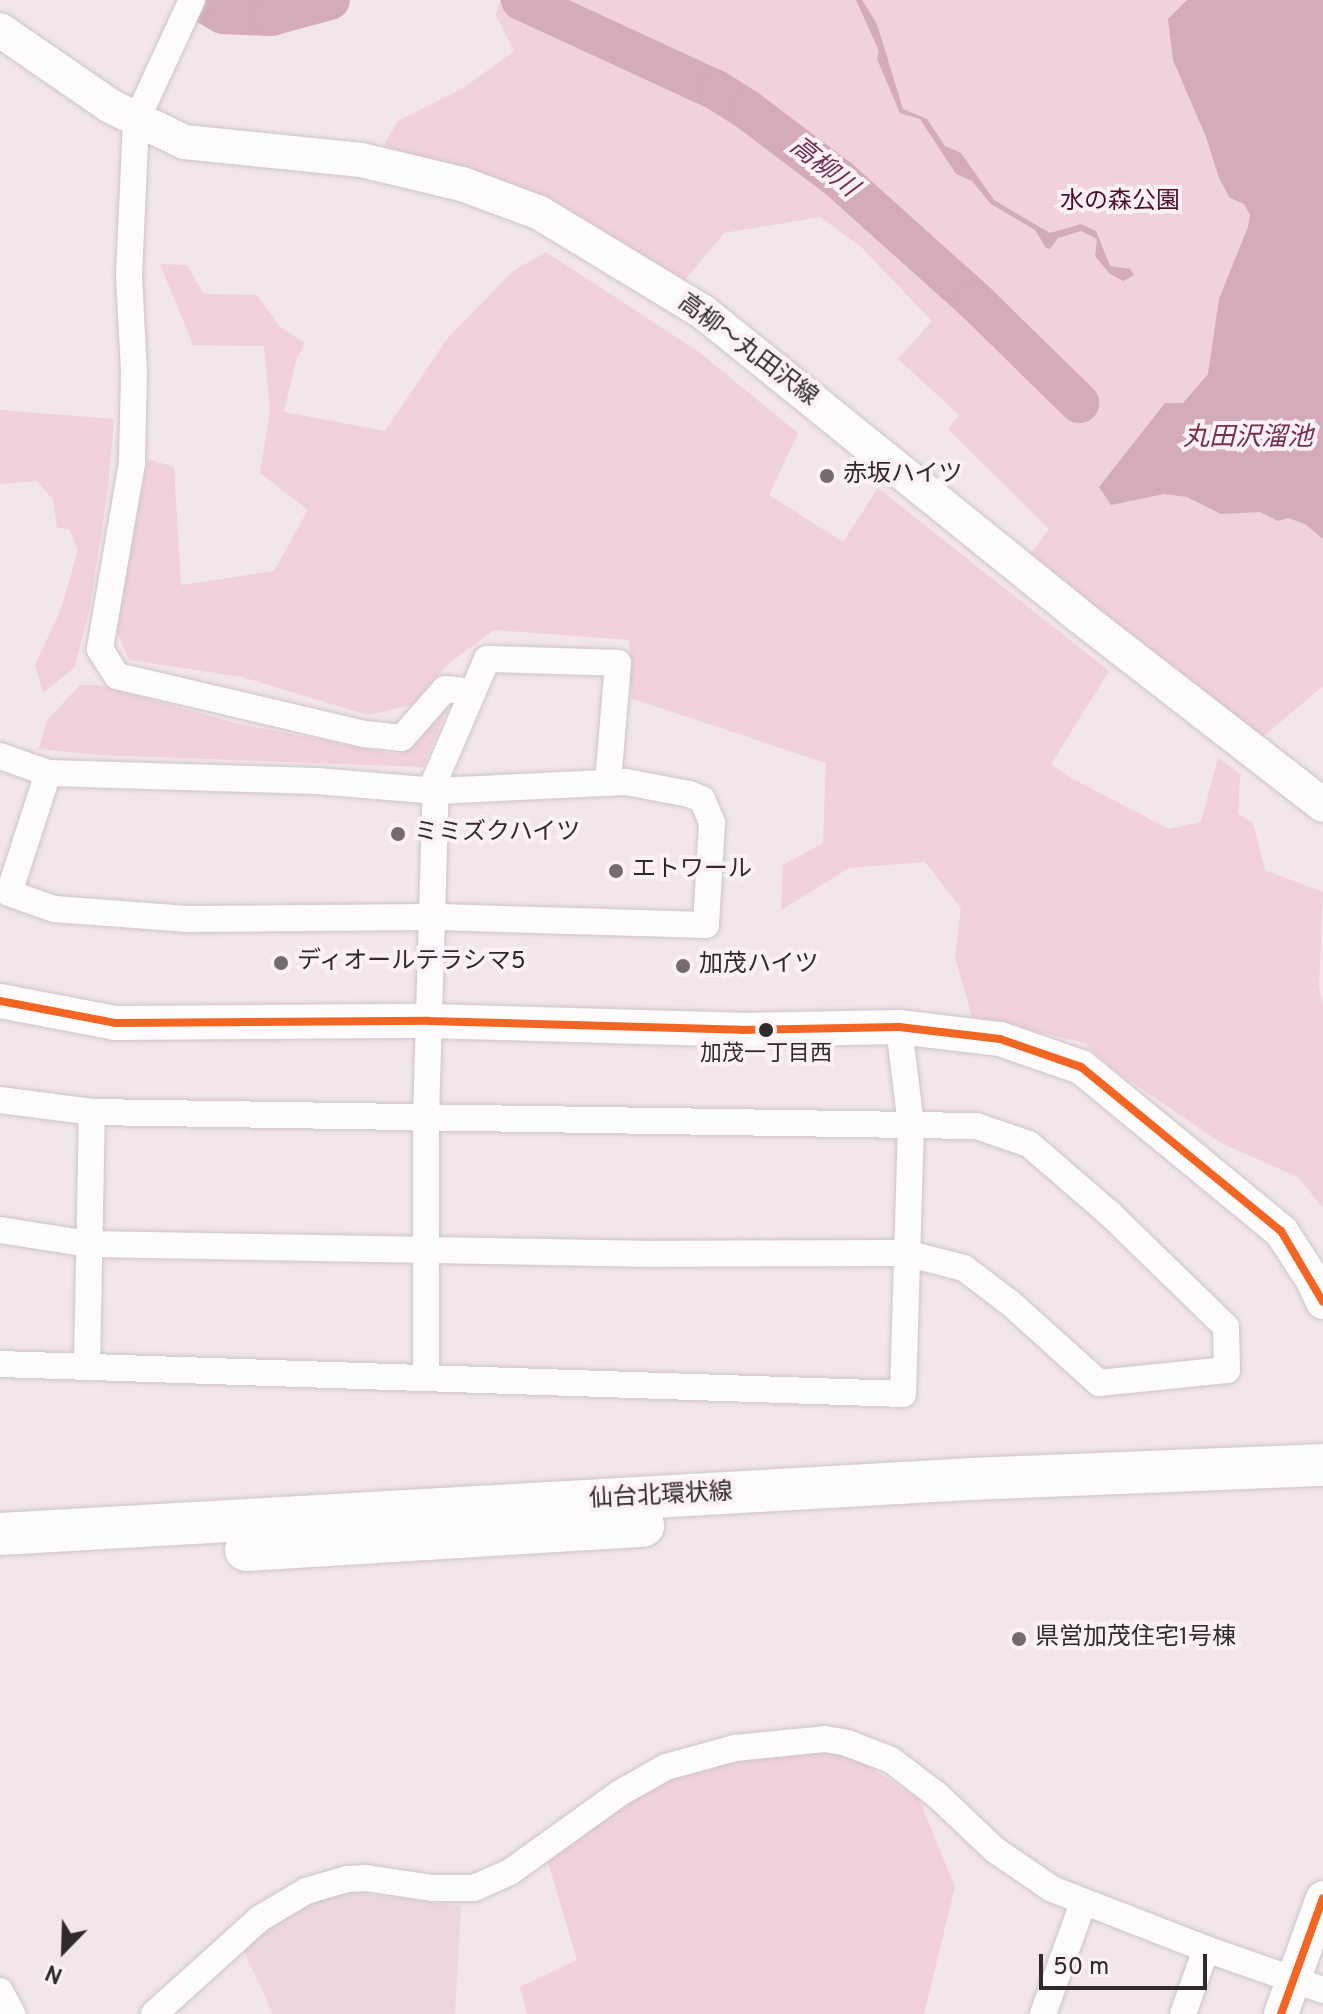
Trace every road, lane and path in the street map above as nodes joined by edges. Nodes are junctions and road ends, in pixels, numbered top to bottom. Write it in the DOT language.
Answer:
graph roads {
  1 [pos="192,0"];
  2 [pos="0,30"];
  3 [pos="136,121"];
  4 [pos="473,692"];
  5 [pos="0,756"];
  6 [pos="48,773"];
  7 [pos="608,783"];
  8 [pos="437,791"];
  9 [pos="1323,805"];
  10 [pos="431,917"];
  11 [pos="0,1001"];
  12 [pos="428,1021"];
  13 [pos="899,1027"];
  14 [pos="0,1100"];
  15 [pos="92,1112"];
  16 [pos="426,1117"];
  17 [pos="911,1125"];
  18 [pos="0,1230"];
  19 [pos="89,1244"];
  20 [pos="426,1251"];
  21 [pos="905,1253"];
  22 [pos="1323,1302"];
  23 [pos="0,1364"];
  24 [pos="87,1367"];
  25 [pos="426,1376"];
  26 [pos="1323,1465"];
  27 [pos="1323,1491"];
  28 [pos="0,1534"];
  29 [pos="0,1560"];
  30 [pos="1323,1898"];
  31 [pos="1083,1903"];
  32 [pos="1206,1949"];
  33 [pos="1308,1985"];
  34 [pos="0,1991"];
  35 [pos="12,2014"];
  36 [pos="154,2014"];
  37 [pos="1043,2014"];
  38 [pos="1183,2014"];
  39 [pos="1281,2014"];
  1 -- 3 [label="street"];
  2 -- 3 [label="street, 高柳～丸田沢線"];
  3 -- 4 [label="street"];
  3 -- 9 [label="street, 高柳～丸田沢線"];
  4 -- 7 [label="street"];
  4 -- 8 [label="street"];
  5 -- 6 [label="street"];
  6 -- 8 [label="street"];
  6 -- 10 [label="street"];
  7 -- 8 [label="street"];
  7 -- 10 [label="street"];
  8 -- 10 [label="street"];
  10 -- 12 [label="street"];
  11 -- 12 [label="street"];
  12 -- 13 [label="street"];
  12 -- 16 [label="street"];
  13 -- 17 [label="street"];
  13 -- 22 [label="street"];
  14 -- 15 [label="street"];
  15 -- 16 [label="street"];
  15 -- 19 [label="street"];
  16 -- 17 [label="street"];
  16 -- 20 [label="street"];
  17 -- 21 [label="street"];
  17 -- 21 [label="street"];
  18 -- 19 [label="street"];
  19 -- 20 [label="street"];
  19 -- 24 [label="street"];
  20 -- 21 [label="street"];
  20 -- 25 [label="street"];
  21 -- 25 [label="street"];
  23 -- 24 [label="street"];
  24 -- 25 [label="street"];
  26 -- 28 [label="main road, 仙台北環状線"];
  27 -- 29 [label="main road, 仙台北環状線"];
  30 -- 33 [label="street"];
  31 -- 32 [label="street"];
  31 -- 36 [label="street"];
  31 -- 37 [label="street"];
  32 -- 33 [label="street"];
  32 -- 38 [label="street"];
  33 -- 39 [label="street"];
  34 -- 35 [label="street"];
}
